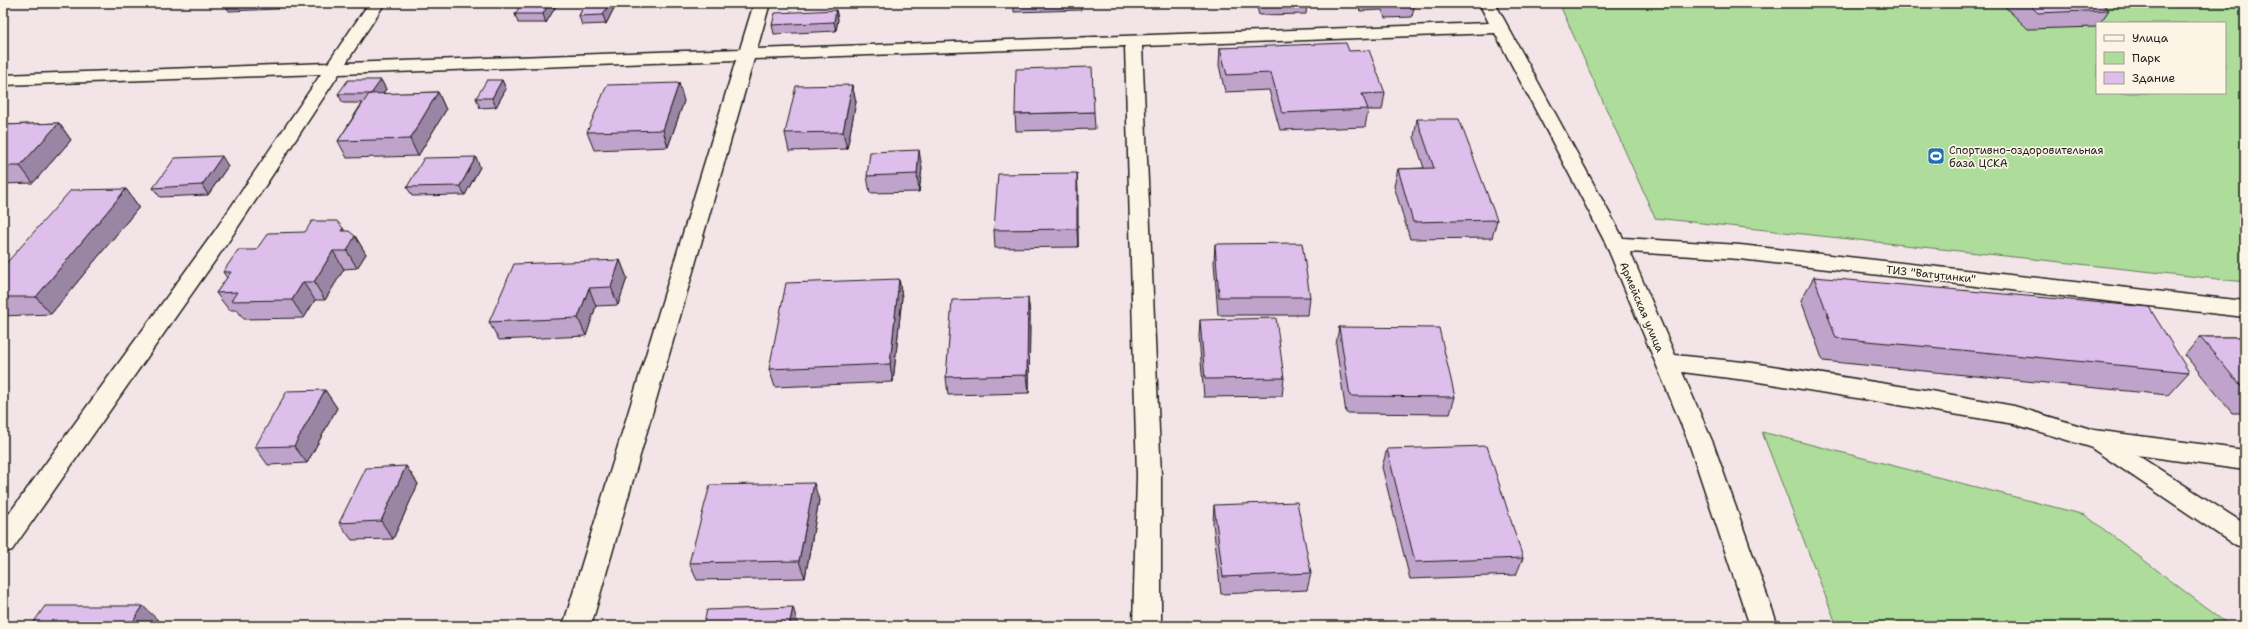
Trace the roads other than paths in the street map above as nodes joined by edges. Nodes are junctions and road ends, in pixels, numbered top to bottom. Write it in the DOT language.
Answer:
graph roads {
  1 [pos="377,3"];
  2 [pos="762,3"];
  3 [pos="1487,3"];
  4 [pos="1500,28"];
  5 [pos="1133,41"];
  6 [pos="747,54"];
  7 [pos="336,67"];
  8 [pos="3,80"];
  9 [pos="1616,244"];
  10 [pos="2245,309"];
  11 [pos="1665,362"];
  12 [pos="2094,439"];
  13 [pos="2245,460"];
  14 [pos="2245,538"];
  15 [pos="3,542"];
  16 [pos="577,626"];
  17 [pos="1147,626"];
  18 [pos="1764,626"];
  1 -- 7 [label="street"];
  2 -- 6 [label="street"];
  3 -- 4 [label="street, Армейская улица"];
  4 -- 5 [label="street"];
  4 -- 9 [label="street, Армейская улица"];
  5 -- 6 [label="street"];
  5 -- 17 [label="street"];
  6 -- 7 [label="street"];
  6 -- 16 [label="street"];
  7 -- 8 [label="street"];
  7 -- 15 [label="street"];
  9 -- 10 [label="street, ТИЗ \"Ватутинки\""];
  9 -- 11 [label="street, Армейская улица"];
  11 -- 12 [label="street"];
  11 -- 18 [label="street, Армейская улица"];
  12 -- 13 [label="street"];
  12 -- 14 [label="street"];
}
